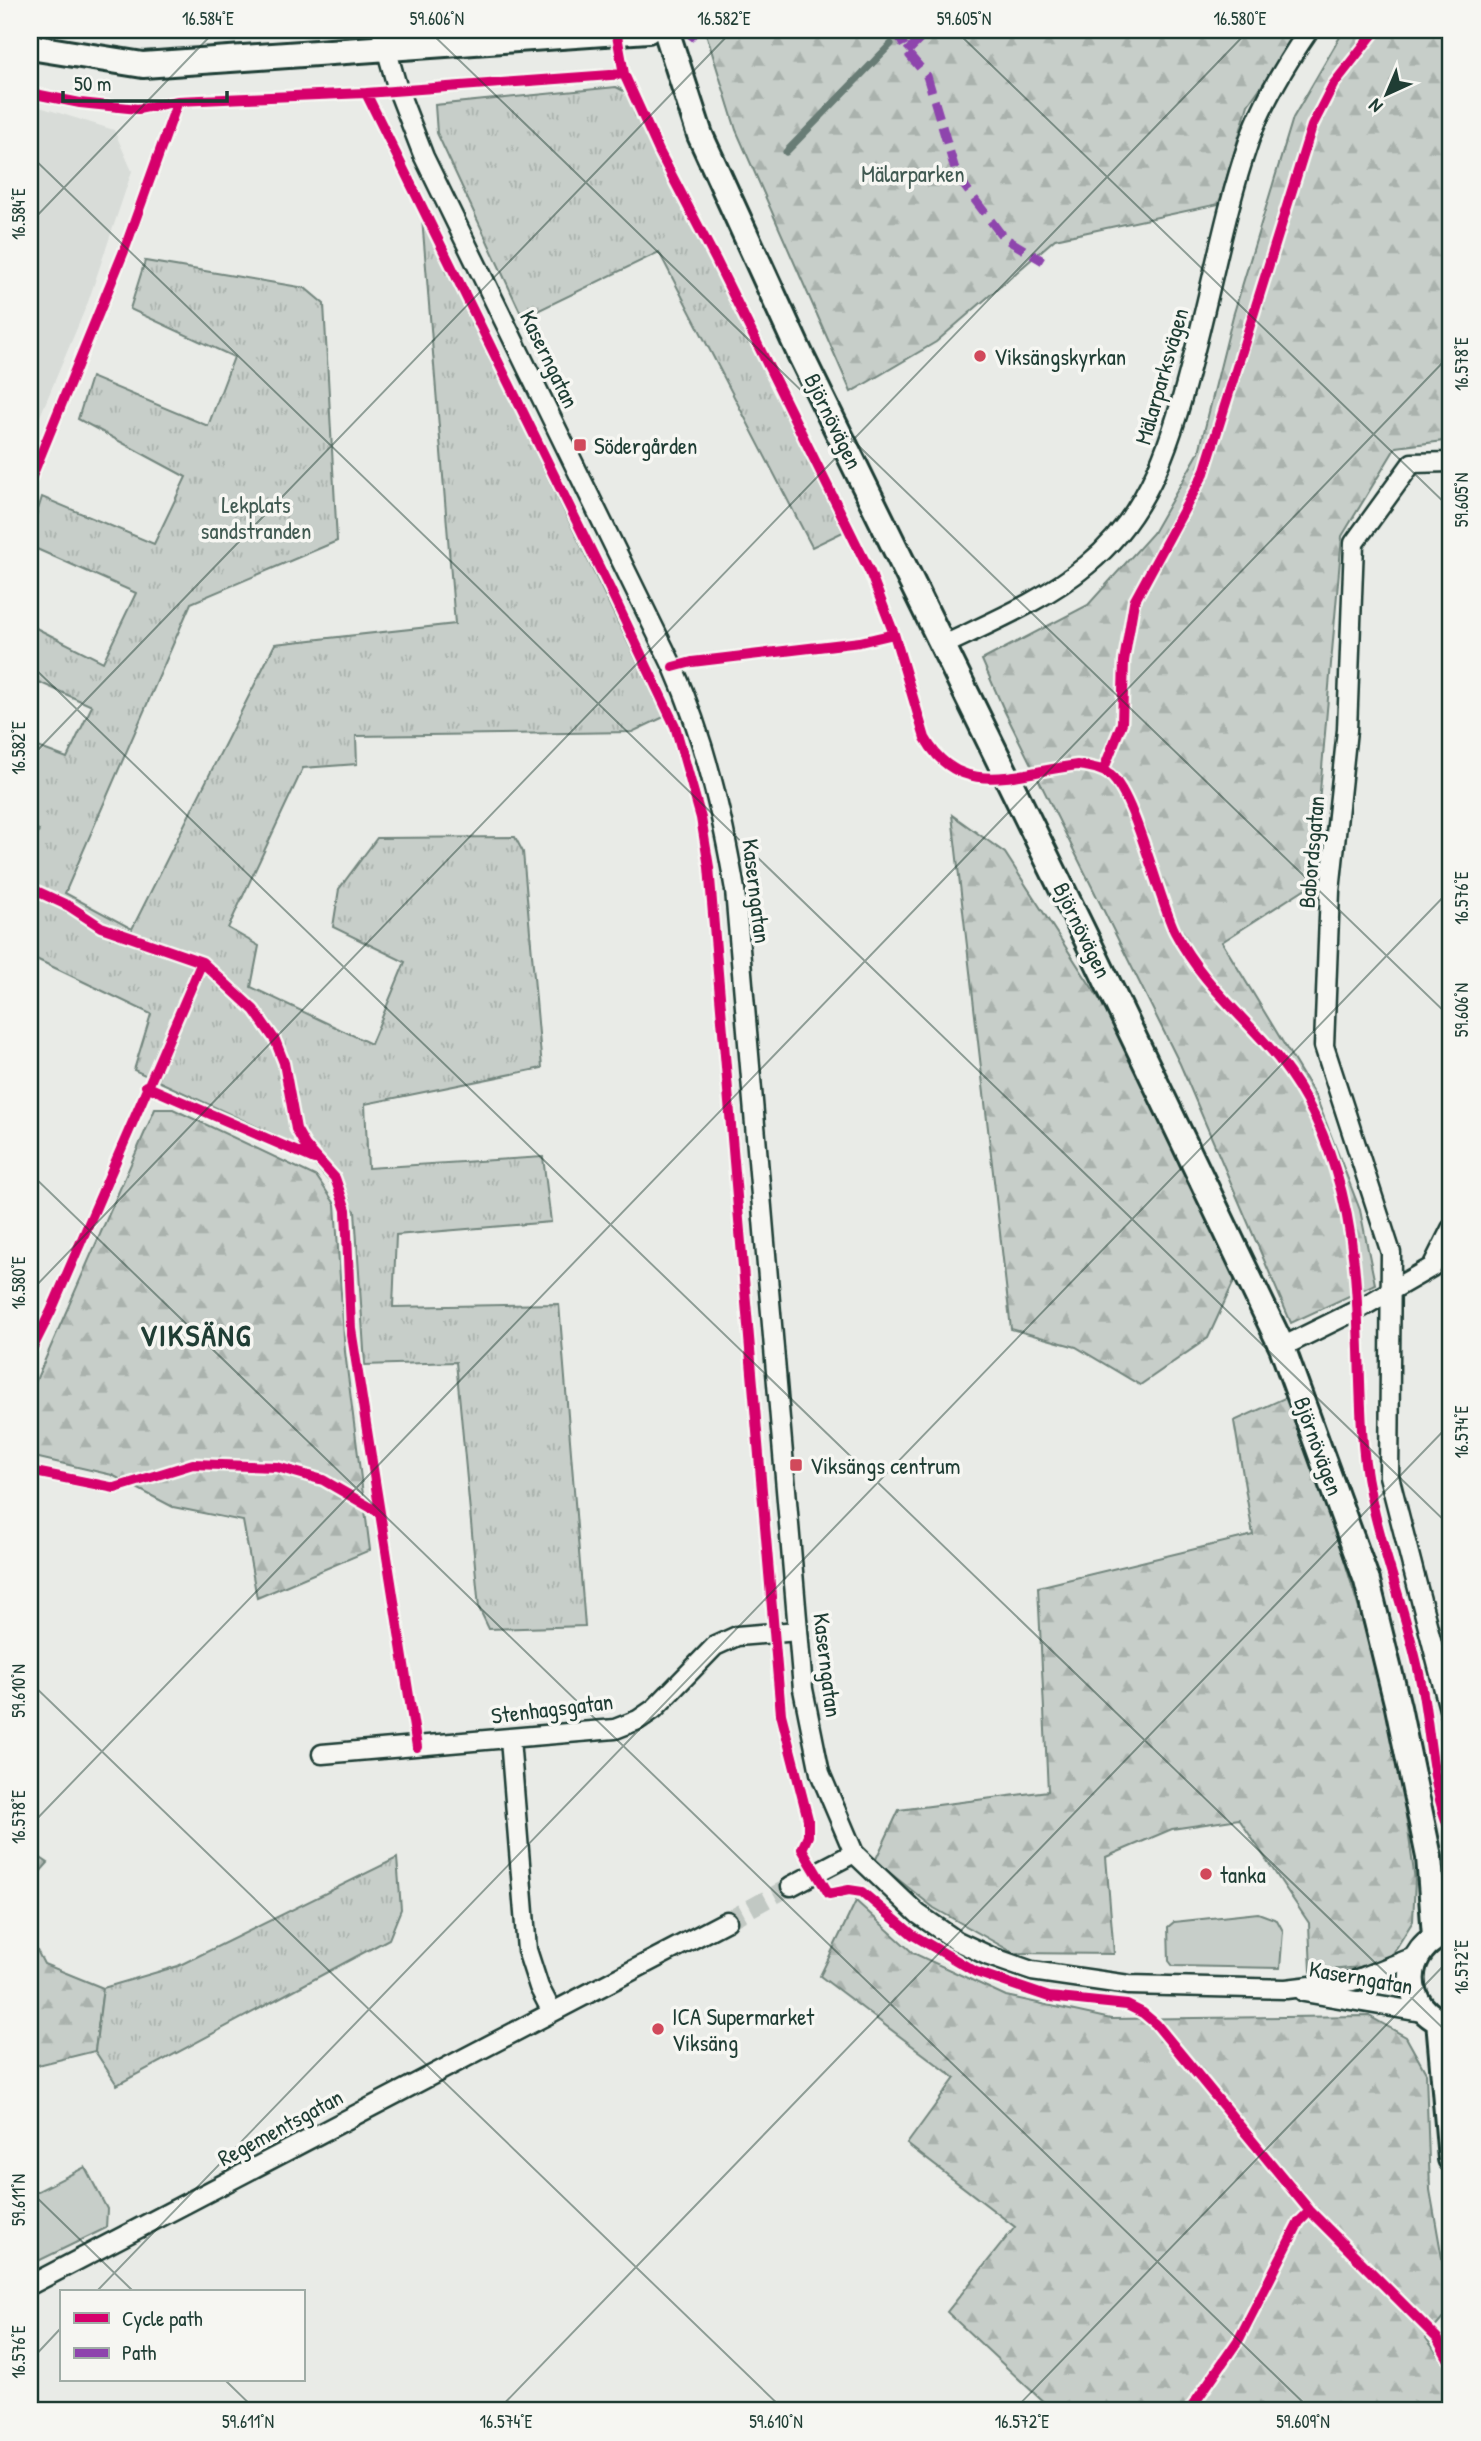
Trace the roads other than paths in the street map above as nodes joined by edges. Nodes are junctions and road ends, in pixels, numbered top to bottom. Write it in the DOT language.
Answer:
graph roads {
  1 [pos="648,30"];
  2 [pos="666,30"];
  3 [pos="1309,30"];
  4 [pos="384,40"];
  5 [pos="30,47"];
  6 [pos="1451,462"];
  7 [pos="944,645"];
  8 [pos="1451,1229"];
  9 [pos="1390,1292"];
  10 [pos="1282,1348"];
  11 [pos="797,1631"];
  12 [pos="1451,1717"];
  13 [pos="510,1739"];
  14 [pos="322,1754"];
  15 [pos="854,1853"];
  16 [pos="1429,1857"];
  17 [pos="792,1886"];
  18 [pos="1451,1888"];
  19 [pos="727,1921"];
  20 [pos="1443,1933"];
  21 [pos="1416,1956"];
  22 [pos="1286,1989"];
  23 [pos="552,2012"];
  24 [pos="1439,2020"];
  25 [pos="1451,2159"];
  26 [pos="30,2285"];
  1 -- 4 [label="main road"];
  2 -- 7 [label="main road, Björnövägen"];
  3 -- 7 [label="street, Mälarparksvägen"];
  4 -- 5 [label="main road"];
  4 -- 11 [label="street, Kaserngatan"];
  6 -- 9 [label="street, Babordsgatan"];
  7 -- 10 [label="main road, Björnövägen"];
  8 -- 9 [label="street"];
  9 -- 10 [label="street"];
  9 -- 12 [label="street"];
  10 -- 16 [label="main road, Björnövägen"];
  11 -- 13 [label="street, Stenhagsgatan"];
  11 -- 15 [label="street, Kaserngatan"];
  13 -- 14 [label="street, Stenhagsgatan"];
  13 -- 23 [label="street"];
  15 -- 17 [label="street"];
  15 -- 22 [label="street, Kaserngatan"];
  16 -- 18 [label="main road, Björnövägen"];
  16 -- 20 [label="main road, Björnövägen"];
  19 -- 23 [label="street, Regementsgatan"];
  20 -- 21 [label="main road"];
  21 -- 22 [label="street, Kaserngatan"];
  21 -- 24 [label="main road"];
  22 -- 24 [label="street, Kaserngatan"];
  23 -- 26 [label="street, Regementsgatan"];
  24 -- 25 [label="main road"];
}
